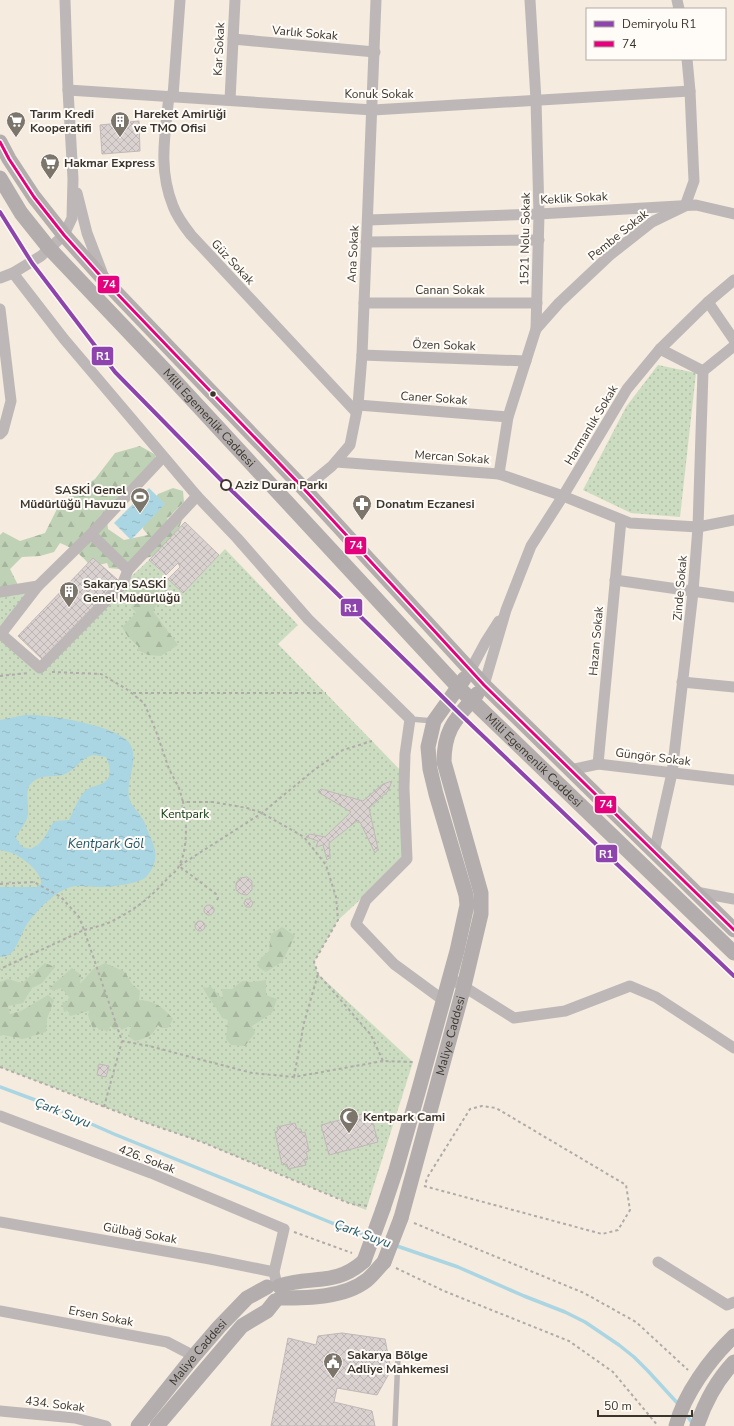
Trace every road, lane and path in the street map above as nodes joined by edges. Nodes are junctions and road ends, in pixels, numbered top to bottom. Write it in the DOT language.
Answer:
graph roads {
  1 [pos="65,0"];
  2 [pos="180,0"];
  3 [pos="235,0"];
  4 [pos="376,0"];
  5 [pos="530,0"];
  6 [pos="233,39"];
  7 [pos="375,52"];
  8 [pos="687,60"];
  9 [pos="68,90"];
  10 [pos="690,91"];
  11 [pos="171,96"];
  12 [pos="230,100"];
  13 [pos="536,100"];
  14 [pos="373,110"];
  15 [pos="0,142"];
  16 [pos="0,178"];
  17 [pos="73,179"];
  18 [pos="685,206"];
  19 [pos="539,214"];
  20 [pos="734,214"];
  21 [pos="368,220"];
  22 [pos="64,235"];
  23 [pos="538,240"];
  24 [pos="366,242"];
  25 [pos="49,248"];
  26 [pos="13,273"];
  27 [pos="0,278"];
  28 [pos="734,280"];
  29 [pos="106,282"];
  30 [pos="708,302"];
  31 [pos="364,303"];
  32 [pos="537,303"];
  33 [pos="0,309"];
  34 [pos="536,329"];
  35 [pos="734,340"];
  36 [pos="734,346"];
  37 [pos="660,349"];
  38 [pos="362,355"];
  39 [pos="526,361"];
  40 [pos="703,371"];
  41 [pos="357,409"];
  42 [pos="508,416"];
  43 [pos="0,434"];
  44 [pos="163,457"];
  45 [pos="336,462"];
  46 [pos="499,474"];
  47 [pos="304,489"];
  48 [pos="197,496"];
  49 [pos="564,496"];
  50 [pos="621,520"];
  51 [pos="734,520"];
  52 [pos="698,527"];
  53 [pos="91,534"];
  54 [pos="128,570"];
  55 [pos="615,580"];
  56 [pos="38,586"];
  57 [pos="0,592"];
  58 [pos="693,592"];
  59 [pos="734,597"];
  60 [pos="506,610"];
  61 [pos="470,671"];
  62 [pos="47,672"];
  63 [pos="32,673"];
  64 [pos="0,676"];
  65 [pos="682,682"];
  66 [pos="484,685"];
  67 [pos="458,687"];
  68 [pos="734,687"];
  69 [pos="131,693"];
  70 [pos="326,694"];
  71 [pos="471,701"];
  72 [pos="410,719"];
  73 [pos="434,721"];
  74 [pos="372,741"];
  75 [pos="598,764"];
  76 [pos="570,770"];
  77 [pos="672,773"];
  78 [pos="734,780"];
  79 [pos="183,802"];
  80 [pos="262,813"];
  81 [pos="654,852"];
  82 [pos="179,866"];
  83 [pos="0,884"];
  84 [pos="696,892"];
  85 [pos="734,899"];
  86 [pos="217,900"];
  87 [pos="84,930"];
  88 [pos="734,930"];
  89 [pos="734,953"];
  90 [pos="0,969"];
  91 [pos="318,974"];
  92 [pos="450,978"];
  93 [pos="464,986"];
  94 [pos="444,1000"];
  95 [pos="122,1041"];
  96 [pos="734,1048"];
  97 [pos="383,1061"];
  98 [pos="413,1062"];
  99 [pos="0,1067"];
  100 [pos="294,1077"];
  101 [pos="104,1107"];
  102 [pos="0,1116"];
  103 [pos="410,1185"];
  104 [pos="426,1186"];
  105 [pos="351,1204"];
  106 [pos="401,1218"];
  107 [pos="0,1222"];
  108 [pos="284,1229"];
  109 [pos="358,1257"];
  110 [pos="658,1262"];
  111 [pos="389,1264"];
  112 [pos="275,1288"];
  113 [pos="734,1302"];
  114 [pos="0,1311"];
  115 [pos="734,1336"];
  116 [pos="194,1356"];
  117 [pos="398,1358"];
  118 [pos="734,1362"];
  119 [pos="694,1378"];
  120 [pos="0,1411"];
  121 [pos="50,1421"];
  122 [pos="106,1426"];
  123 [pos="138,1426"];
  124 [pos="157,1426"];
  125 [pos="395,1426"];
  126 [pos="658,1426"];
  127 [pos="676,1426"];
  128 [pos="697,1426"];
  1 -- 9 [label="street"];
  2 -- 11 [label="street, Güz Sokak"];
  3 -- 6 [label="street, Kar Sokak"];
  4 -- 7 [label="street, Ana Sokak"];
  5 -- 13 [label="street, 1521 Nolu Sokak"];
  6 -- 7 [label="street, Varlık Sokak"];
  6 -- 12 [label="street, Kar Sokak"];
  7 -- 14 [label="street, Ana Sokak"];
  8 -- 10 [label="street"];
  9 -- 11 [label="street, Konuk Sokak"];
  9 -- 17 [label="street"];
  10 -- 13 [label="street, Konuk Sokak"];
  10 -- 18 [label="street"];
  11 -- 12 [label="street, Konuk Sokak"];
  11 -- 41 [label="street, Güz Sokak"];
  12 -- 14 [label="street, Konuk Sokak"];
  13 -- 14 [label="street, Konuk Sokak"];
  13 -- 19 [label="street, 1521 Nolu Sokak"];
  14 -- 21 [label="street, Ana Sokak"];
  15 -- 22 [label="main road, Milli Egemenlik Caddesi"];
  16 -- 25 [label="main road, Milli Egemenlik Caddesi"];
  17 -- 22 [label="street"];
  17 -- 29 [label="street"];
  18 -- 19 [label="street, Keklik Sokak"];
  18 -- 20 [label="street, Keklik Sokak"];
  18 -- 34 [label="street, Pembe Sokak"];
  19 -- 21 [label="street, Keklik Sokak"];
  19 -- 23 [label="street, 1521 Nolu Sokak"];
  21 -- 24 [label="street, Ana Sokak"];
  22 -- 25 [label="street"];
  22 -- 29 [label="main road, Milli Egemenlik Caddesi"];
  23 -- 24 [label="street"];
  23 -- 32 [label="street, 1521 Nolu Sokak"];
  24 -- 31 [label="street, Ana Sokak"];
  25 -- 26 [label="street"];
  25 -- 67 [label="main road, Milli Egemenlik Caddesi"];
  26 -- 27 [label="street"];
  26 -- 44 [label="street"];
  28 -- 30 [label="street, Harmanlık Sokak"];
  29 -- 47 [label="main road, Milli Egemenlik Caddesi"];
  30 -- 35 [label="street"];
  30 -- 37 [label="street, Harmanlık Sokak"];
  31 -- 32 [label="street, Canan Sokak"];
  31 -- 38 [label="street, Ana Sokak"];
  32 -- 34 [label="street, 1521 Nolu Sokak"];
  33 -- 43 [label="street"];
  34 -- 39 [label="street, 1521 Nolu Sokak"];
  36 -- 40 [label="street"];
  37 -- 40 [label="street"];
  37 -- 49 [label="street, Harmanlık Sokak"];
  38 -- 39 [label="street, Özen Sokak"];
  38 -- 41 [label="street, Ana Sokak"];
  39 -- 42 [label="street, 1521 Nolu Sokak"];
  40 -- 52 [label="street, Zinde Sokak"];
  41 -- 42 [label="street, Caner Sokak"];
  41 -- 45 [label="street, Ana Sokak"];
  42 -- 46 [label="street, 1521 Nolu Sokak"];
  44 -- 48 [label="street"];
  44 -- 53 [label="street"];
  45 -- 46 [label="street, Mercan Sokak"];
  45 -- 47 [label="street, Ana Sokak"];
  46 -- 49 [label="street, Mercan Sokak"];
  47 -- 61 [label="main road, Milli Egemenlik Caddesi"];
  48 -- 54 [label="street"];
  48 -- 72 [label="street"];
  49 -- 50 [label="street, Mercan Sokak"];
  49 -- 60 [label="street, Harmanlık Sokak"];
  50 -- 52 [label="street, Mercan Sokak"];
  50 -- 55 [label="street, Hazan Sokak"];
  51 -- 52 [label="street, Mercan Sokak"];
  52 -- 58 [label="street, Zinde Sokak"];
  53 -- 54 [label="street"];
  53 -- 56 [label="street"];
  54 -- 56 [label="street"];
  55 -- 58 [label="street"];
  55 -- 75 [label="street, Hazan Sokak"];
  56 -- 57 [label="street"];
  58 -- 59 [label="street"];
  58 -- 65 [label="street, Zinde Sokak"];
  60 -- 61 [label="street, Harmanlık Sokak"];
  60 -- 66 [label="street, Harmanlık Sokak"];
  61 -- 66 [label="main road, Milli Egemenlik Caddesi"];
  61 -- 67 [label="main road, Maliye Caddesi"];
  62 -- 69 [label="path"];
  63 -- 64 [label="path"];
  65 -- 68 [label="street"];
  65 -- 77 [label="street, Zinde Sokak"];
  66 -- 71 [label="main road, Maliye Caddesi"];
  66 -- 76 [label="main road, Milli Egemenlik Caddesi"];
  67 -- 71 [label="main road, Milli Egemenlik Caddesi"];
  67 -- 73 [label="main road, Maliye Caddesi"];
  69 -- 70 [label="path"];
  69 -- 79 [label="path"];
  71 -- 89 [label="main road, Milli Egemenlik Caddesi"];
  71 -- 93 [label="main road, Maliye Caddesi"];
  72 -- 73 [label="lane"];
  72 -- 94 [label="street"];
  73 -- 92 [label="main road, Maliye Caddesi"];
  74 -- 80 [label="path"];
  75 -- 76 [label="street, Güngör Sokak"];
  75 -- 77 [label="street, Güngör Sokak"];
  76 -- 81 [label="main road, Milli Egemenlik Caddesi"];
  77 -- 78 [label="street, Güngör Sokak"];
  77 -- 81 [label="street, Zinde Sokak"];
  79 -- 80 [label="path"];
  79 -- 82 [label="path"];
  80 -- 82 [label="path"];
  80 -- 91 [label="path"];
  81 -- 84 [label="main road, Milli Egemenlik Caddesi"];
  82 -- 86 [label="path"];
  82 -- 87 [label="path"];
  83 -- 87 [label="path"];
  84 -- 85 [label="street"];
  84 -- 88 [label="main road, Milli Egemenlik Caddesi"];
  87 -- 90 [label="path"];
  87 -- 95 [label="path"];
  91 -- 97 [label="path"];
  91 -- 100 [label="path"];
  92 -- 93 [label="street"];
  92 -- 94 [label="main road, Maliye Caddesi"];
  93 -- 96 [label="street"];
  93 -- 103 [label="main road, Maliye Caddesi"];
  94 -- 109 [label="main road, Maliye Caddesi, bridge"];
  95 -- 100 [label="path"];
  95 -- 101 [label="path"];
  97 -- 98 [label="path"];
  97 -- 100 [label="path"];
  99 -- 101 [label="path"];
  101 -- 105 [label="path"];
  102 -- 108 [label="street, 426. Sokak"];
  103 -- 104 [label="path"];
  103 -- 106 [label="main road, Maliye Caddesi"];
  104 -- 104 [label="path"];
  106 -- 111 [label="main road, Maliye Caddesi, bridge"];
  106 -- 119 [label="path"];
  107 -- 112 [label="street, Gülbağ Sokak"];
  108 -- 109 [label="path"];
  108 -- 112 [label="street"];
  109 -- 112 [label="main road, Maliye Caddesi"];
  110 -- 113 [label="street"];
  111 -- 112 [label="main road, Maliye Caddesi"];
  111 -- 126 [label="path"];
  112 -- 116 [label="main road, Maliye Caddesi"];
  112 -- 124 [label="main road, Maliye Caddesi"];
  114 -- 116 [label="street, Ersen Sokak"];
  115 -- 119 [label="main road"];
  116 -- 123 [label="main road, Maliye Caddesi"];
  117 -- 125 [label="lane"];
  118 -- 128 [label="main road"];
  119 -- 127 [label="main road"];
  120 -- 121 [label="street, 434. Sokak"];
  121 -- 122 [label="street, 434. Sokak"];
}
